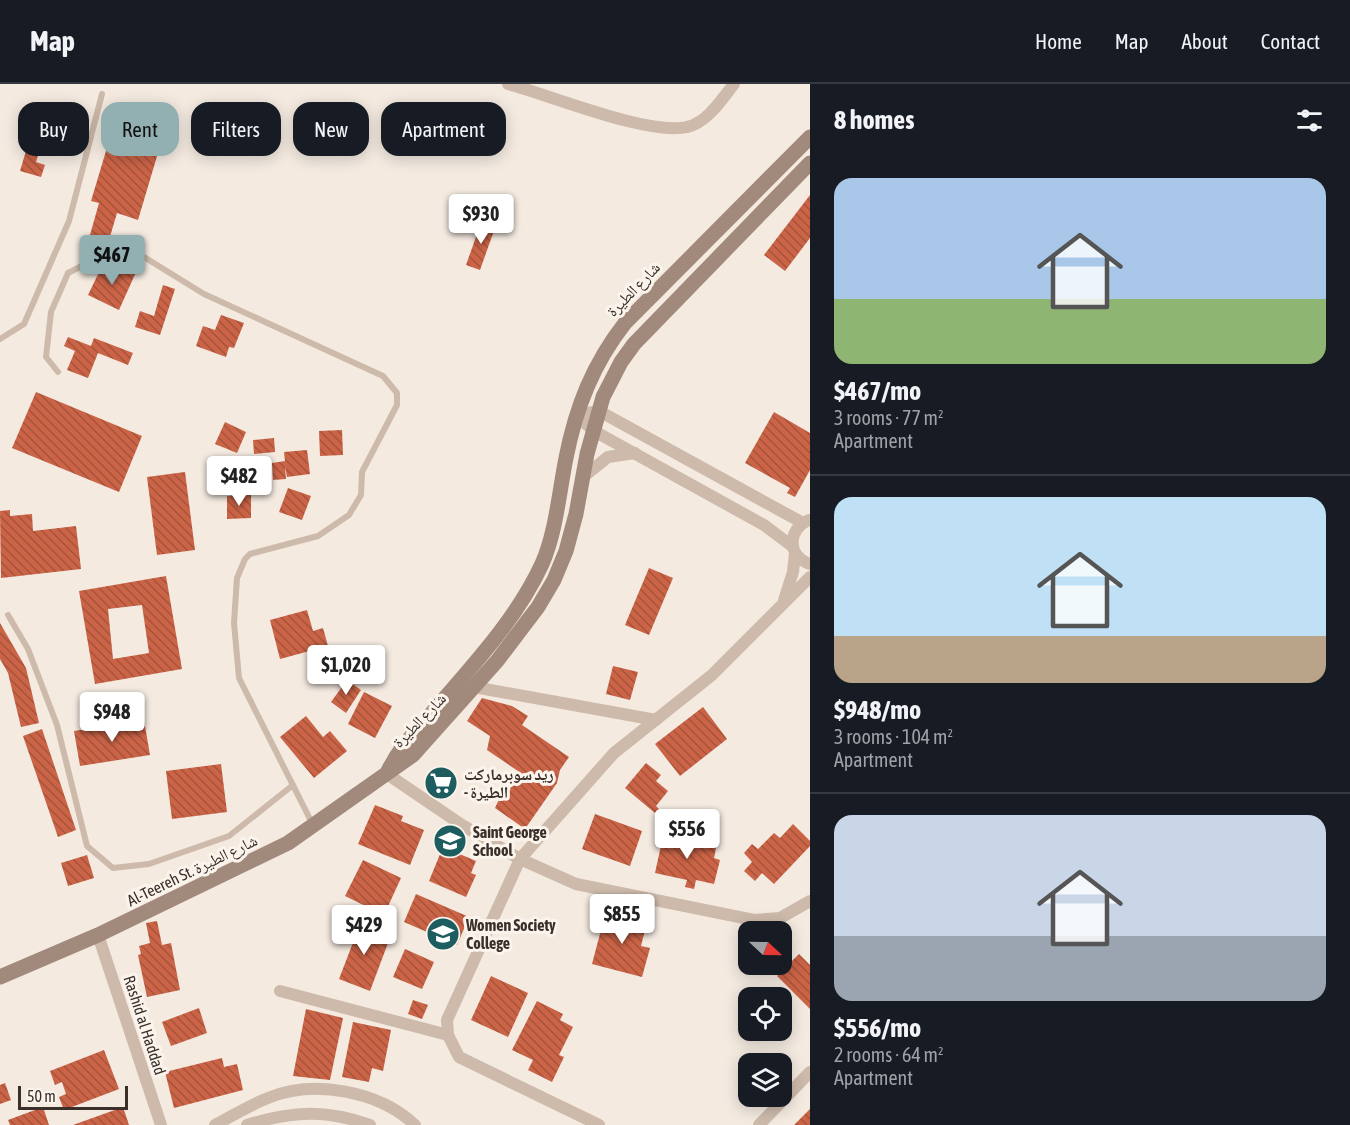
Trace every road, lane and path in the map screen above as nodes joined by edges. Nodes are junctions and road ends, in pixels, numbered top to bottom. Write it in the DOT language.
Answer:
graph roads {
  1 [pos="508,84"];
  2 [pos="734,84"];
  3 [pos="102,94"];
  4 [pos="810,137"];
  5 [pos="810,163"];
  6 [pos="0,339"];
  7 [pos="58,372"];
  8 [pos="599,411"];
  9 [pos="576,415"];
  10 [pos="594,431"];
  11 [pos="635,453"];
  12 [pos="583,477"];
  13 [pos="808,520"];
  14 [pos="793,549"];
  15 [pos="810,564"];
  16 [pos="810,577"];
  17 [pos="781,607"];
  18 [pos="8,615"];
  19 [pos="474,687"];
  20 [pos="656,720"];
  21 [pos="387,774"];
  22 [pos="293,785"];
  23 [pos="314,825"];
  24 [pos="520,859"];
  25 [pos="810,901"];
  26 [pos="98,935"];
  27 [pos="0,977"];
  28 [pos="280,991"];
  29 [pos="448,1035"];
  30 [pos="810,1072"];
  31 [pos="161,1125"];
  32 [pos="215,1125"];
  33 [pos="247,1125"];
  34 [pos="370,1125"];
  35 [pos="415,1125"];
  36 [pos="599,1125"];
  37 [pos="759,1125"];
  1 -- 2 [label="street"];
  3 -- 6 [label="lane"];
  4 -- 9 [label="main road, شارع الطيرة"];
  5 -- 8 [label="main road, شارع الطيرة"];
  7 -- 22 [label="lane"];
  8 -- 9 [label="street"];
  8 -- 10 [label="main road, شارع الطيرة"];
  8 -- 13 [label="street"];
  9 -- 10 [label="street"];
  9 -- 21 [label="main road, شارع الطيرة"];
  10 -- 11 [label="street"];
  10 -- 12 [label="main road, شارع الطيرة"];
  11 -- 12 [label="street"];
  11 -- 14 [label="street"];
  12 -- 19 [label="main road, شارع الطيرة"];
  13 -- 14 [label="street"];
  14 -- 15 [label="street"];
  14 -- 17 [label="street"];
  16 -- 17 [label="street"];
  17 -- 20 [label="street"];
  18 -- 22 [label="lane"];
  19 -- 20 [label="street"];
  19 -- 21 [label="main road, شارع الطيرة"];
  20 -- 24 [label="street"];
  21 -- 23 [label="main road, Al-Teereh St. شارع الطيرة"];
  21 -- 24 [label="street"];
  22 -- 23 [label="lane"];
  23 -- 26 [label="main road, Al-Teereh St. شارع الطيرة"];
  24 -- 25 [label="street"];
  24 -- 29 [label="street"];
  26 -- 27 [label="main road, Al-Teereh St. شارع الطيرة"];
  26 -- 31 [label="street, Rashid al Haddad"];
  28 -- 29 [label="street"];
  29 -- 36 [label="street"];
  30 -- 37 [label="street"];
  32 -- 35 [label="street"];
  33 -- 34 [label="street"];
}
